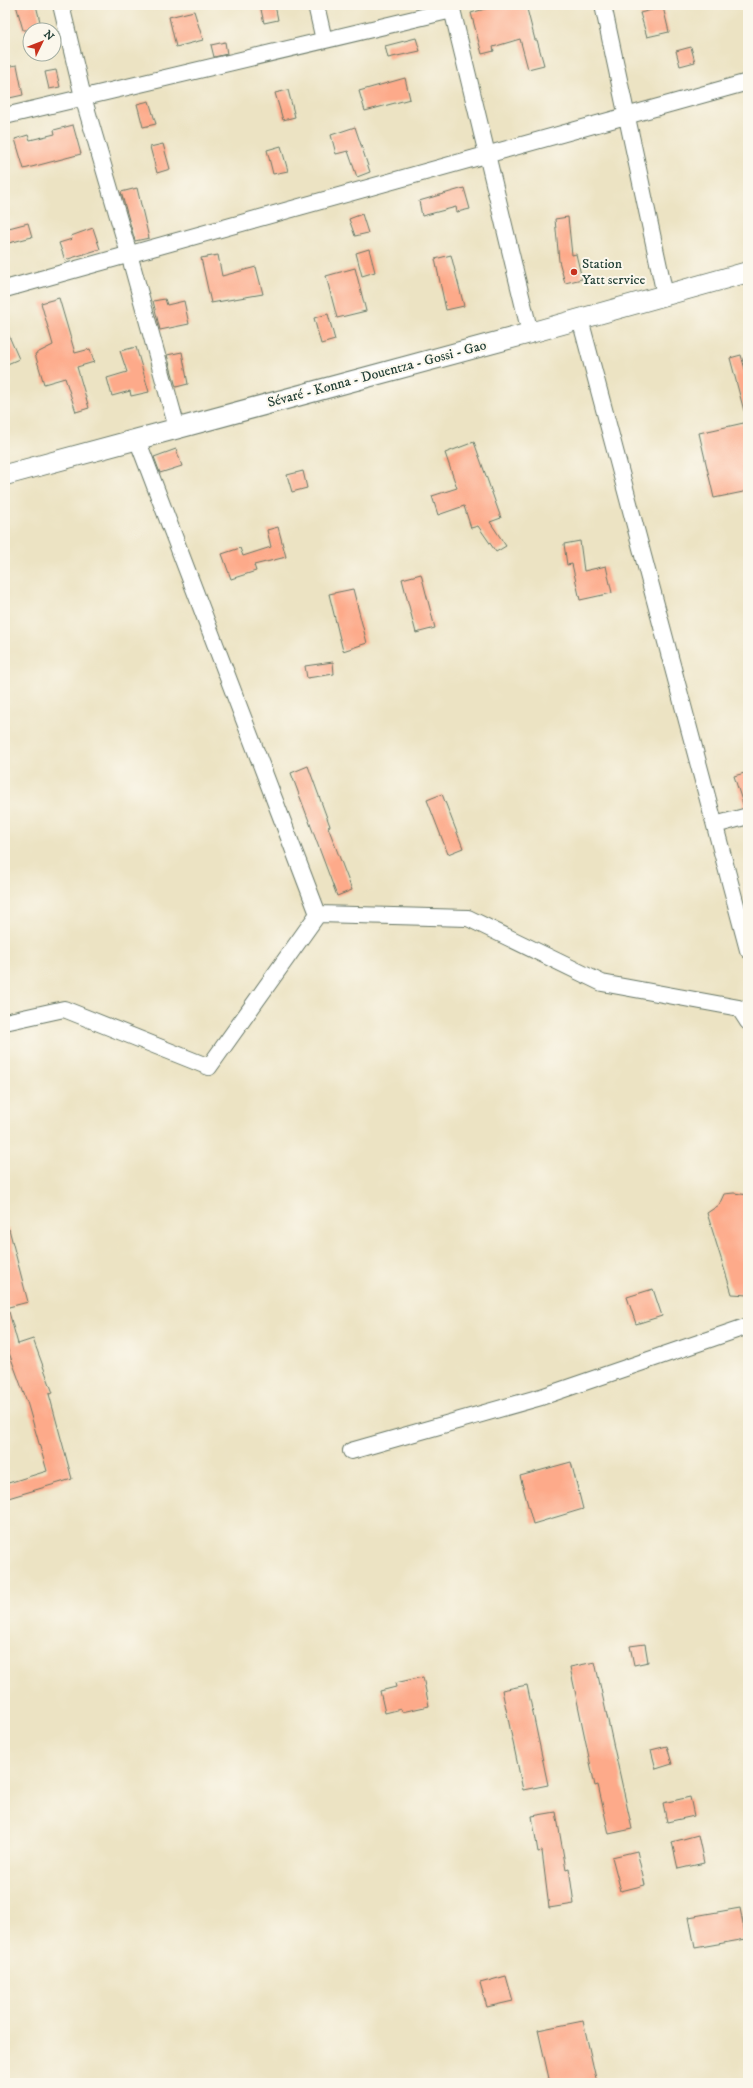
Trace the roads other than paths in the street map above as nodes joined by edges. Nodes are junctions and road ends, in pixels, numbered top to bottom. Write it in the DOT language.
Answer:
graph roads {
  1 [pos="61,5"];
  2 [pos="316,5"];
  3 [pos="603,5"];
  4 [pos="452,7"];
  5 [pos="324,40"];
  6 [pos="748,82"];
  7 [pos="83,97"];
  8 [pos="628,115"];
  9 [pos="5,116"];
  10 [pos="487,154"];
  11 [pos="129,254"];
  12 [pos="748,272"];
  13 [pos="5,289"];
  14 [pos="666,295"];
  15 [pos="580,319"];
  16 [pos="530,333"];
  17 [pos="177,428"];
  18 [pos="137,439"];
  19 [pos="5,475"];
  20 [pos="748,816"];
  21 [pos="715,824"];
  22 [pos="318,914"];
  23 [pos="748,950"];
  24 [pos="5,1022"];
  25 [pos="748,1022"];
  26 [pos="748,1326"];
  27 [pos="351,1451"];
  1 -- 7 [label="street"];
  2 -- 5 [label="street"];
  3 -- 8 [label="street"];
  4 -- 5 [label="street"];
  4 -- 10 [label="street"];
  5 -- 7 [label="street"];
  6 -- 8 [label="street"];
  7 -- 9 [label="street"];
  7 -- 11 [label="street"];
  8 -- 10 [label="street"];
  8 -- 14 [label="street"];
  10 -- 11 [label="street"];
  10 -- 16 [label="street"];
  11 -- 13 [label="street"];
  11 -- 17 [label="street"];
  12 -- 14 [label="main road, Sévaré - Konna - Douentza - Gossi - Gao"];
  14 -- 15 [label="main road, Sévaré - Konna - Douentza - Gossi - Gao"];
  15 -- 16 [label="main road, Sévaré - Konna - Douentza - Gossi - Gao"];
  15 -- 21 [label="street"];
  16 -- 17 [label="main road, Sévaré - Konna - Douentza - Gossi - Gao"];
  17 -- 18 [label="main road, Sévaré - Konna - Douentza - Gossi - Gao"];
  18 -- 19 [label="main road, Sévaré - Konna - Douentza - Gossi - Gao"];
  18 -- 22 [label="street"];
  20 -- 21 [label="street"];
  21 -- 23 [label="street"];
  22 -- 24 [label="street"];
  22 -- 25 [label="street"];
  26 -- 27 [label="street"];
}
